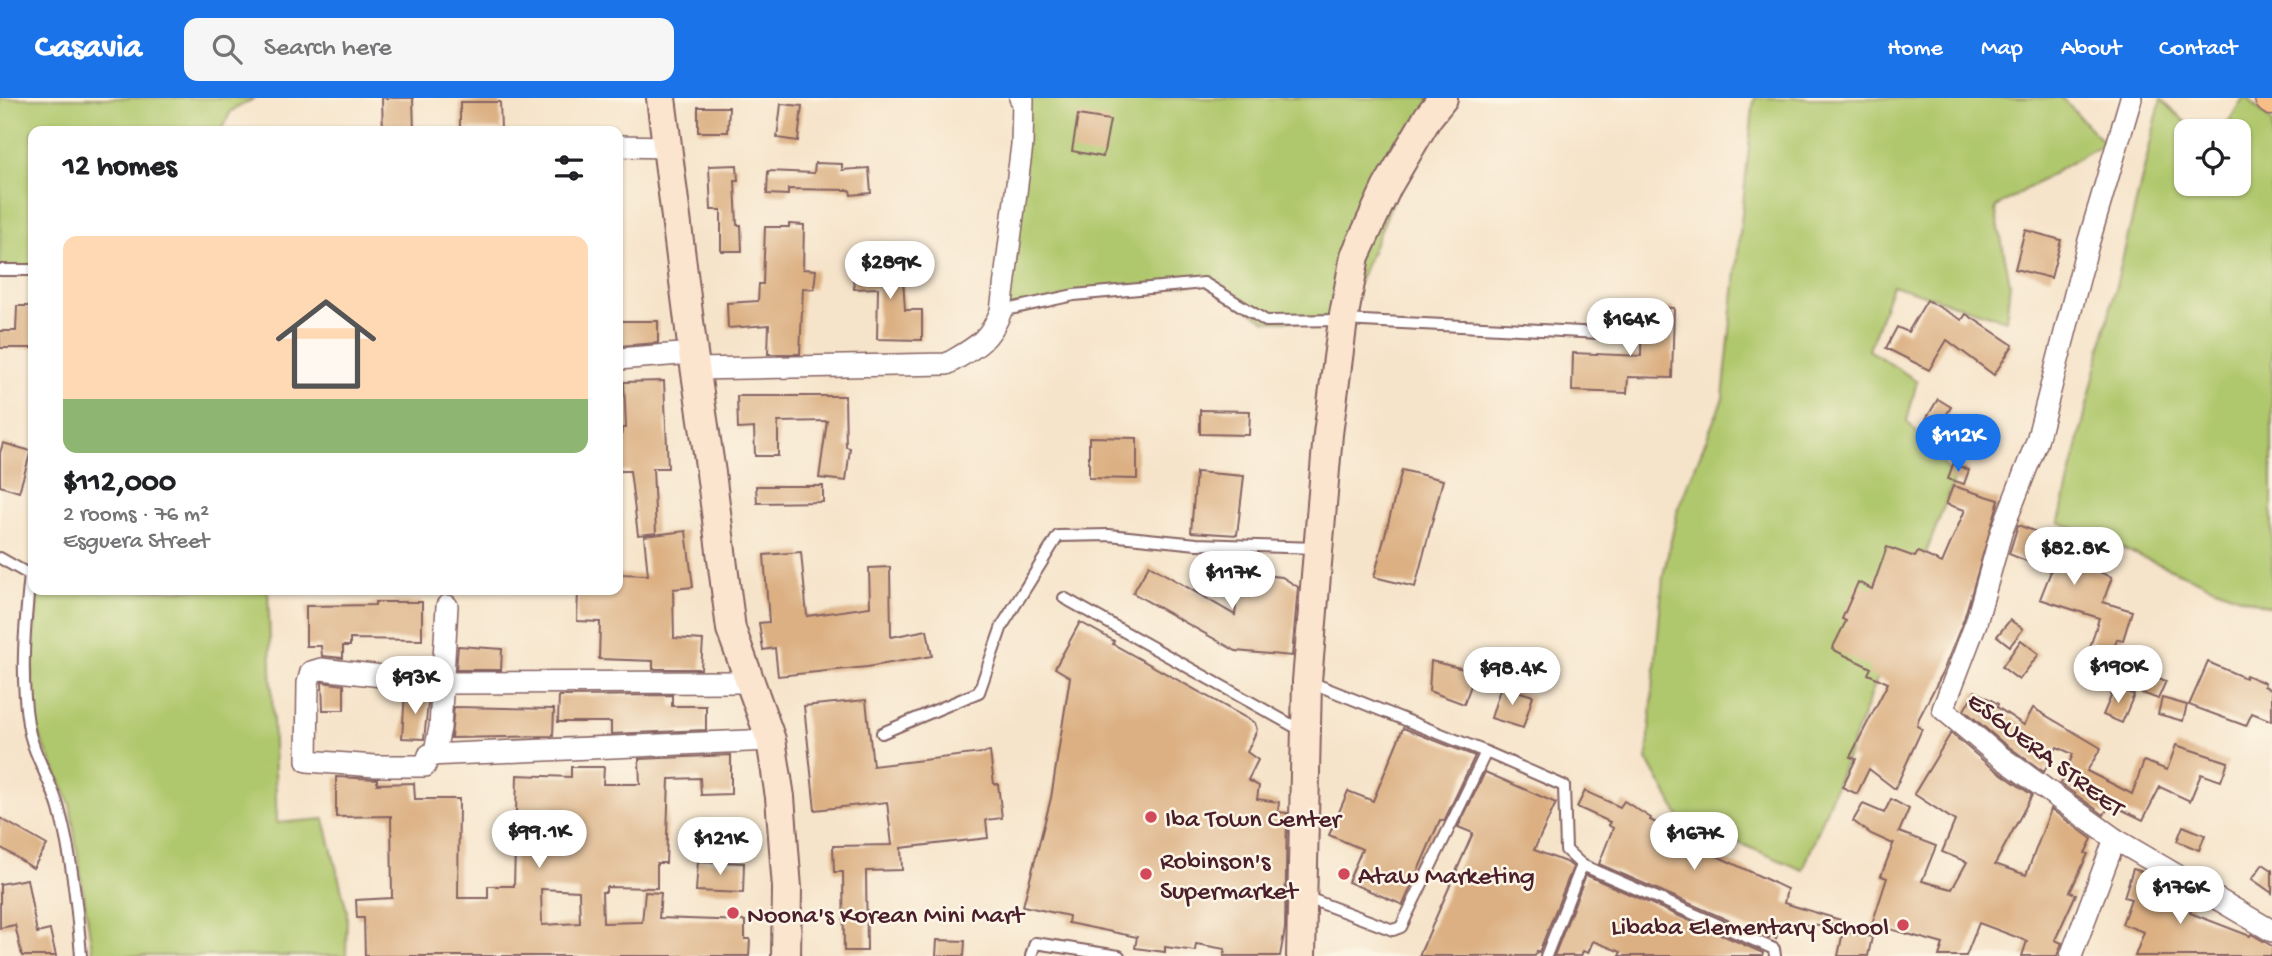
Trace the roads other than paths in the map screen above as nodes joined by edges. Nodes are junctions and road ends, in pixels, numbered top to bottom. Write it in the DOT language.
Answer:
graph roads {
  1 [pos="661,98"];
  2 [pos="1020,98"];
  3 [pos="1443,98"];
  4 [pos="2131,98"];
  5 [pos="623,146"];
  6 [pos="668,147"];
  7 [pos="0,270"];
  8 [pos="28,270"];
  9 [pos="1001,311"];
  10 [pos="1343,320"];
  11 [pos="1621,334"];
  12 [pos="623,359"];
  13 [pos="694,361"];
  14 [pos="1319,548"];
  15 [pos="0,558"];
  16 [pos="28,574"];
  17 [pos="28,595"];
  18 [pos="1064,598"];
  19 [pos="447,606"];
  20 [pos="1307,681"];
  21 [pos="443,682"];
  22 [pos="749,682"];
  23 [pos="882,733"];
  24 [pos="1306,733"];
  25 [pos="771,740"];
  26 [pos="1486,751"];
  27 [pos="434,755"];
  28 [pos="2115,839"];
  29 [pos="1582,865"];
  30 [pos="1302,896"];
  31 [pos="2272,931"];
  32 [pos="82,956"];
  33 [pos="786,956"];
  34 [pos="1031,956"];
  35 [pos="1119,956"];
  36 [pos="1301,956"];
  37 [pos="1546,956"];
  38 [pos="1775,956"];
  39 [pos="2071,956"];
  1 -- 6 [label="main road"];
  2 -- 9 [label="street"];
  3 -- 10 [label="main road"];
  4 -- 28 [label="street, ESGUERA STREET"];
  5 -- 6 [label="street"];
  6 -- 13 [label="main road"];
  7 -- 8 [label="lane"];
  9 -- 10 [label="lane"];
  9 -- 13 [label="street"];
  10 -- 11 [label="lane"];
  10 -- 14 [label="main road"];
  12 -- 13 [label="street"];
  13 -- 22 [label="main road"];
  14 -- 20 [label="main road"];
  14 -- 23 [label="lane"];
  15 -- 16 [label="lane"];
  17 -- 32 [label="lane"];
  18 -- 24 [label="lane"];
  19 -- 21 [label="street"];
  20 -- 24 [label="main road"];
  20 -- 26 [label="lane"];
  21 -- 22 [label="street"];
  21 -- 27 [label="street"];
  21 -- 27 [label="street"];
  22 -- 25 [label="main road"];
  24 -- 30 [label="main road"];
  25 -- 27 [label="street"];
  25 -- 33 [label="main road"];
  26 -- 29 [label="lane"];
  26 -- 30 [label="lane"];
  28 -- 31 [label="street, ESGUERA STREET"];
  28 -- 39 [label="street"];
  29 -- 37 [label="lane"];
  29 -- 38 [label="lane"];
  30 -- 36 [label="main road"];
  34 -- 35 [label="lane"];
}
